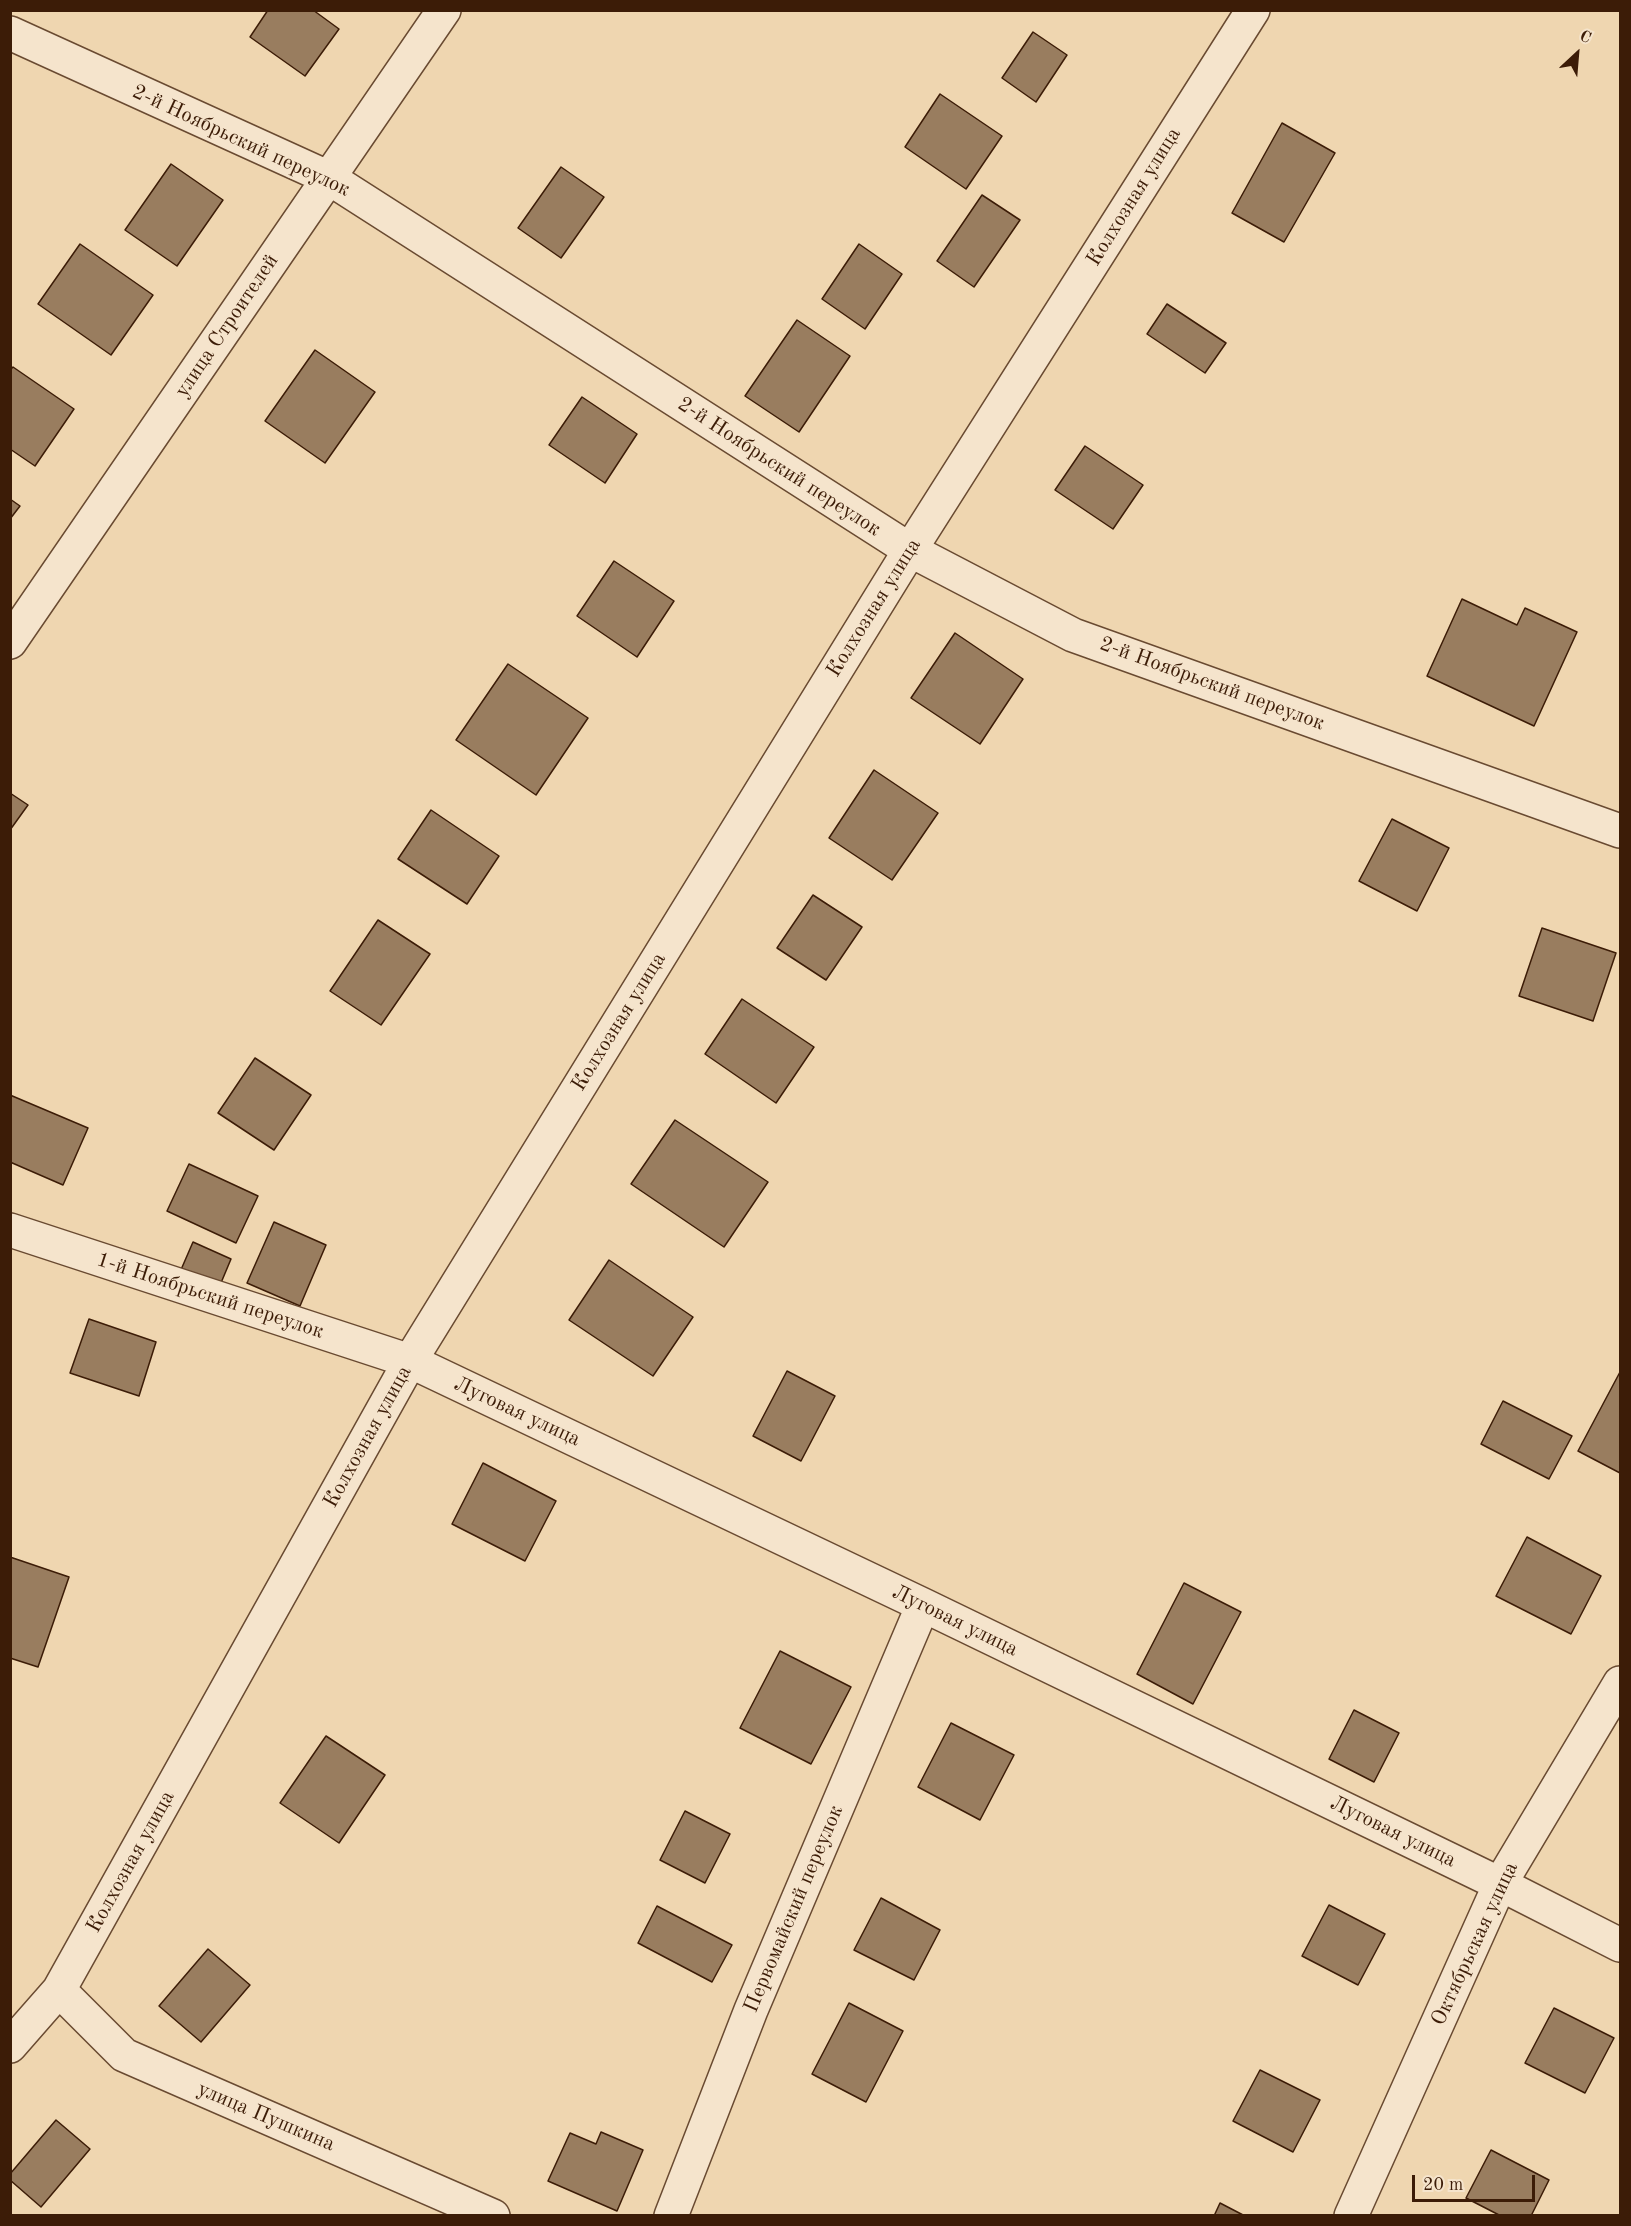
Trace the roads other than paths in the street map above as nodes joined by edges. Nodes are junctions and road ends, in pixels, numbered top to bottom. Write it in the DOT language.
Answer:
graph roads {
  1 [pos="444,10"];
  2 [pos="1253,10"];
  3 [pos="10,33"];
  4 [pos="329,178"];
  5 [pos="910,550"];
  6 [pos="10,642"];
  7 [pos="1620,831"];
  8 [pos="10,1230"];
  9 [pos="410,1361"];
  10 [pos="923,1605"];
  11 [pos="1620,1683"];
  12 [pos="1500,1884"];
  13 [pos="1620,1945"];
  14 [pos="59,1990"];
  15 [pos="10,2046"];
  16 [pos="493,2216"];
  17 [pos="671,2216"];
  18 [pos="1351,2216"];
  1 -- 4 [label="street, улица Строителей"];
  2 -- 5 [label="street, Колхозная улица"];
  3 -- 4 [label="street, 2-й Ноябрьский переулок"];
  4 -- 5 [label="street, 2-й Ноябрьский переулок"];
  4 -- 6 [label="street, улица Строителей"];
  5 -- 7 [label="street, 2-й Ноябрьский переулок"];
  5 -- 9 [label="street, Колхозная улица"];
  8 -- 9 [label="street, 1-й Ноябрьский переулок"];
  9 -- 10 [label="street, Луговая улица"];
  9 -- 14 [label="street, Колхозная улица"];
  10 -- 12 [label="street, Луговая улица"];
  10 -- 17 [label="street, Первомайский переулок"];
  11 -- 12 [label="street, Октябрьская улица"];
  12 -- 13 [label="street, Луговая улица"];
  12 -- 18 [label="street, Октябрьская улица"];
  14 -- 15 [label="street, Колхозная улица"];
  14 -- 16 [label="street, улица Пушкина"];
}
